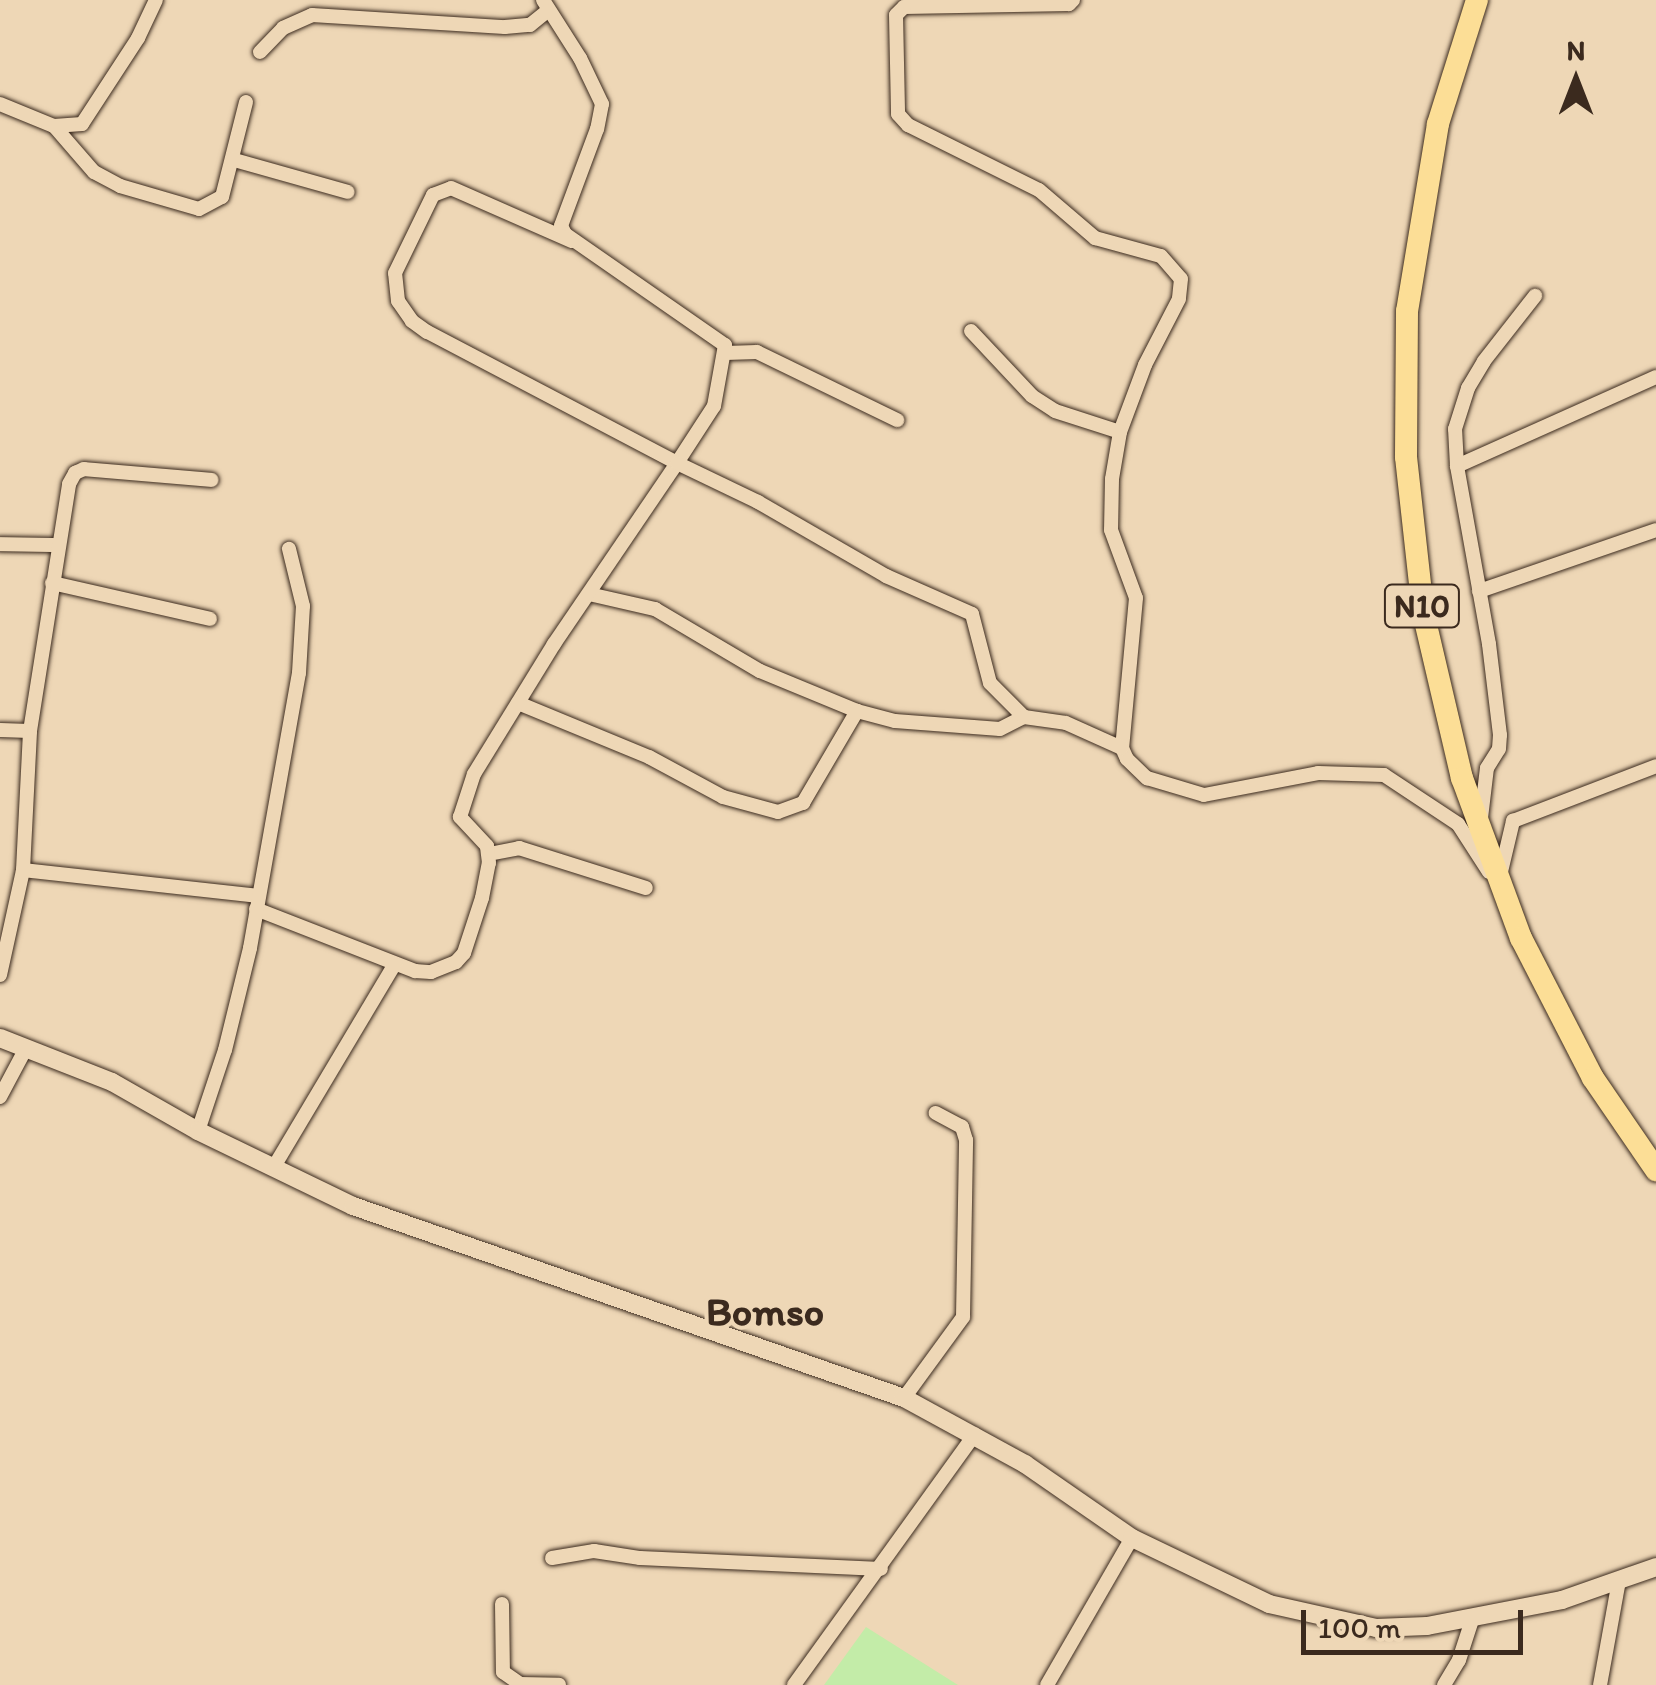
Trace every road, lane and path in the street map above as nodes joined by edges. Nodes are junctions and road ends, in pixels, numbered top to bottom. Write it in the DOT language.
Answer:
graph roads {
  1 [pos="156,0"];
  2 [pos="1073,0"];
  3 [pos="1477,0"];
  4 [pos="545,6"];
  5 [pos="260,52"];
  6 [pos="246,102"];
  7 [pos="0,104"];
  8 [pos="54,126"];
  9 [pos="234,160"];
  10 [pos="348,192"];
  11 [pos="572,241"];
  12 [pos="1535,296"];
  13 [pos="971,330"];
  14 [pos="725,352"];
  15 [pos="1656,377"];
  16 [pos="897,420"];
  17 [pos="1120,432"];
  18 [pos="677,463"];
  19 [pos="1457,466"];
  20 [pos="212,480"];
  21 [pos="1656,530"];
  22 [pos="0,544"];
  23 [pos="59,545"];
  24 [pos="289,549"];
  25 [pos="52,583"];
  26 [pos="1478,592"];
  27 [pos="589,594"];
  28 [pos="210,619"];
  29 [pos="518,703"];
  30 [pos="857,711"];
  31 [pos="1024,717"];
  32 [pos="0,730"];
  33 [pos="30,731"];
  34 [pos="1122,748"];
  35 [pos="1656,766"];
  36 [pos="1480,832"];
  37 [pos="488,854"];
  38 [pos="23,870"];
  39 [pos="646,888"];
  40 [pos="1503,891"];
  41 [pos="256,903"];
  42 [pos="395,964"];
  43 [pos="0,976"];
  44 [pos="0,1038"];
  45 [pos="26,1048"];
  46 [pos="0,1097"];
  47 [pos="936,1114"];
  48 [pos="198,1131"];
  49 [pos="275,1165"];
  50 [pos="1656,1170"];
  51 [pos="904,1398"];
  52 [pos="974,1434"];
  53 [pos="1132,1538"];
  54 [pos="552,1558"];
  55 [pos="1656,1567"];
  56 [pos="881,1569"];
  57 [pos="1619,1580"];
  58 [pos="502,1604"];
  59 [pos="1472,1620"];
  60 [pos="559,1685"];
  61 [pos="794,1685"];
  62 [pos="1047,1685"];
  63 [pos="1444,1685"];
  64 [pos="1600,1685"];
  1 -- 8 [label="street"];
  2 -- 17 [label="street"];
  3 -- 36 [label="highway, N10"];
  4 -- 5 [label="street"];
  4 -- 11 [label="street"];
  6 -- 9 [label="street"];
  7 -- 8 [label="street"];
  8 -- 9 [label="street"];
  9 -- 10 [label="street"];
  11 -- 14 [label="street"];
  11 -- 18 [label="street"];
  12 -- 19 [label="street"];
  13 -- 17 [label="street"];
  14 -- 16 [label="street"];
  14 -- 18 [label="street"];
  15 -- 19 [label="street"];
  17 -- 34 [label="street"];
  18 -- 27 [label="street"];
  18 -- 31 [label="street"];
  19 -- 26 [label="street"];
  20 -- 23 [label="street"];
  21 -- 26 [label="street"];
  22 -- 23 [label="street"];
  23 -- 25 [label="street"];
  24 -- 41 [label="street"];
  25 -- 28 [label="street"];
  25 -- 33 [label="street"];
  26 -- 36 [label="street"];
  27 -- 29 [label="street"];
  27 -- 30 [label="street"];
  29 -- 30 [label="street"];
  29 -- 37 [label="street"];
  30 -- 31 [label="street"];
  31 -- 34 [label="street"];
  32 -- 33 [label="street"];
  33 -- 38 [label="street"];
  34 -- 40 [label="street"];
  35 -- 40 [label="street"];
  36 -- 40 [label="highway, N10"];
  37 -- 39 [label="street"];
  37 -- 42 [label="street"];
  38 -- 41 [label="street"];
  38 -- 43 [label="street"];
  40 -- 50 [label="highway, N10"];
  41 -- 42 [label="street"];
  41 -- 48 [label="street"];
  42 -- 49 [label="street"];
  44 -- 45 [label="street"];
  45 -- 46 [label="street"];
  45 -- 48 [label="street"];
  47 -- 51 [label="street"];
  48 -- 49 [label="street"];
  49 -- 51 [label="street"];
  51 -- 52 [label="street"];
  52 -- 53 [label="street"];
  52 -- 56 [label="street"];
  53 -- 59 [label="street"];
  53 -- 62 [label="street"];
  54 -- 56 [label="street"];
  55 -- 57 [label="street"];
  56 -- 61 [label="street"];
  57 -- 59 [label="street"];
  57 -- 64 [label="street"];
  58 -- 60 [label="street"];
  59 -- 63 [label="street"];
}
